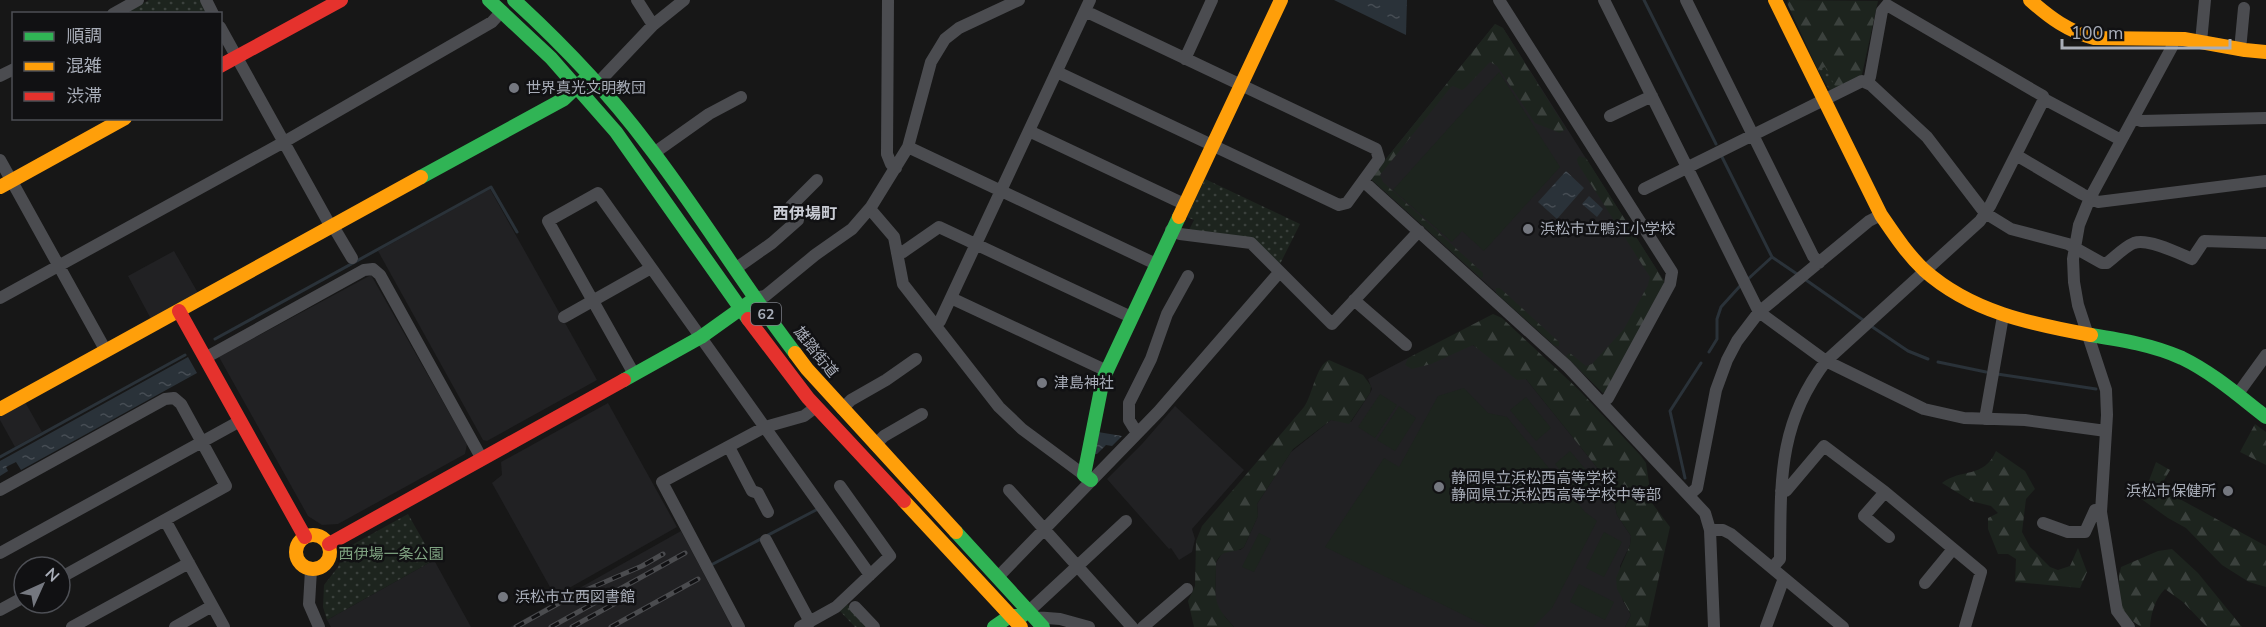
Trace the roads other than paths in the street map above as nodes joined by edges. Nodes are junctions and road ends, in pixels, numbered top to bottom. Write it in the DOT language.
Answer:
graph roads {
  1 [pos="138,0"];
  2 [pos="340,0"];
  3 [pos="514,0"];
  4 [pos="637,0"];
  5 [pos="684,0"];
  6 [pos="888,0"];
  7 [pos="1019,0"];
  8 [pos="1212,0"];
  9 [pos="1281,0"];
  10 [pos="1499,0"];
  11 [pos="1604,0"];
  12 [pos="1686,0"];
  13 [pos="1775,0"];
  14 [pos="2030,0"];
  15 [pos="2205,0"];
  16 [pos="494,4"];
  17 [pos="1088,6"];
  18 [pos="2244,8"];
  19 [pos="117,12"];
  20 [pos="652,25"];
  21 [pos="222,31"];
  22 [pos="2171,38"];
  23 [pos="2201,42"];
  24 [pos="2240,50"];
  25 [pos="2266,52"];
  26 [pos="237,57"];
  27 [pos="1185,59"];
  28 [pos="222,65"];
  29 [pos="1057,72"];
  30 [pos="593,79"];
  31 [pos="1867,82"];
  32 [pos="1240,85"];
  33 [pos="577,86"];
  34 [pos="1652,96"];
  35 [pos="741,97"];
  36 [pos="2044,99"];
  37 [pos="1824,101"];
  38 [pos="1611,116"];
  39 [pos="2134,117"];
  40 [pos="2266,118"];
  41 [pos="121,120"];
  42 [pos="1029,131"];
  43 [pos="1753,135"];
  44 [pos="2121,140"];
  45 [pos="284,142"];
  46 [pos="1212,145"];
  47 [pos="908,147"];
  48 [pos="654,153"];
  49 [pos="2016,155"];
  50 [pos="0,160"];
  51 [pos="896,168"];
  52 [pos="1688,168"];
  53 [pos="817,180"];
  54 [pos="1363,181"];
  55 [pos="2266,181"];
  56 [pos="6,184"];
  57 [pos="1644,189"];
  58 [pos="1001,191"];
  59 [pos="2090,198"];
  60 [pos="1184,204"];
  61 [pos="870,209"];
  62 [pos="1985,213"];
  63 [pos="1881,215"];
  64 [pos="332,226"];
  65 [pos="1171,230"];
  66 [pos="1419,231"];
  67 [pos="2266,243"];
  68 [pos="976,244"];
  69 [pos="2074,248"];
  70 [pos="897,253"];
  71 [pos="351,258"];
  72 [pos="1819,263"];
  73 [pos="1156,264"];
  74 [pos="58,266"];
  75 [pos="651,268"];
  76 [pos="735,268"];
  77 [pos="1925,271"];
  78 [pos="1276,275"];
  79 [pos="1188,276"];
  80 [pos="0,298"];
  81 [pos="755,298"];
  82 [pos="951,298"];
  83 [pos="1354,300"];
  84 [pos="593,301"];
  85 [pos="741,308"];
  86 [pos="179,311"];
  87 [pos="1760,312"];
  88 [pos="2003,316"];
  89 [pos="564,317"];
  90 [pos="1131,317"];
  91 [pos="935,325"];
  92 [pos="2088,334"];
  93 [pos="701,337"];
  94 [pos="1406,345"];
  95 [pos="106,351"];
  96 [pos="2266,355"];
  97 [pos="205,358"];
  98 [pos="916,359"];
  99 [pos="1826,361"];
  100 [pos="1107,371"];
  101 [pos="634,375"];
  102 [pos="2237,395"];
  103 [pos="1603,402"];
  104 [pos="816,407"];
  105 [pos="0,409"];
  106 [pos="842,409"];
  107 [pos="922,414"];
  108 [pos="2266,417"];
  109 [pos="1985,419"];
  110 [pos="240,421"];
  111 [pos="765,427"];
  112 [pos="2106,431"];
  113 [pos="1137,433"];
  114 [pos="202,442"];
  115 [pos="875,445"];
  116 [pos="729,447"];
  117 [pos="482,459"];
  118 [pos="1088,478"];
  119 [pos="840,486"];
  120 [pos="0,490"];
  121 [pos="1009,490"];
  122 [pos="1781,491"];
  123 [pos="1885,492"];
  124 [pos="1689,495"];
  125 [pos="2101,510"];
  126 [pos="768,512"];
  127 [pos="165,520"];
  128 [pos="1126,521"];
  129 [pos="2043,524"];
  130 [pos="1045,530"];
  131 [pos="1710,530"];
  132 [pos="305,537"];
  133 [pos="1889,537"];
  134 [pos="766,540"];
  135 [pos="329,544"];
  136 [pos="1953,549"];
  137 [pos="0,553"];
  138 [pos="189,563"];
  139 [pos="1078,566"];
  140 [pos="1772,568"];
  141 [pos="311,570"];
  142 [pos="72,571"];
  143 [pos="870,575"];
  144 [pos="997,578"];
  145 [pos="1784,578"];
  146 [pos="1925,583"];
  147 [pos="1187,589"];
  148 [pos="212,606"];
  149 [pos="855,607"];
  150 [pos="1010,616"];
  151 [pos="1035,618"];
  152 [pos="805,624"];
  153 [pos="72,627"];
  154 [pos="174,627"];
  155 [pos="224,627"];
  156 [pos="319,627"];
  157 [pos="739,627"];
  158 [pos="874,627"];
  159 [pos="994,627"];
  160 [pos="1021,627"];
  161 [pos="1089,627"];
  162 [pos="1132,627"];
  163 [pos="1143,627"];
  164 [pos="1714,627"];
  165 [pos="1766,627"];
  166 [pos="1843,627"];
  167 [pos="1965,627"];
  168 [pos="2129,627"];
  1 -- 19 [label="street"];
  2 -- 26 [label="street"];
  3 -- 30 [label="street, 雄踏街道 / 62"];
  4 -- 20 [label="street"];
  5 -- 20 [label="street"];
  6 -- 51 [label="street"];
  7 -- 47 [label="street"];
  8 -- 27 [label="street"];
  9 -- 32 [label="street"];
  10 -- 103 [label="street"];
  11 -- 34 [label="street"];
  12 -- 43 [label="street"];
  13 -- 37 [label="street"];
  14 -- 22 [label="street"];
  15 -- 23 [label="street"];
  16 -- 33 [label="street, 62"];
  16 -- 45 [label="street"];
  17 -- 27 [label="street"];
  17 -- 29 [label="street"];
  18 -- 24 [label="street"];
  20 -- 30 [label="street"];
  21 -- 26 [label="street"];
  22 -- 23 [label="street"];
  22 -- 39 [label="street"];
  23 -- 24 [label="street"];
  24 -- 25 [label="street"];
  26 -- 28 [label="street"];
  26 -- 45 [label="street"];
  27 -- 32 [label="street"];
  29 -- 42 [label="street"];
  29 -- 46 [label="street"];
  30 -- 33 [label="street"];
  30 -- 48 [label="street, 雄踏街道 / 62"];
  31 -- 36 [label="street"];
  31 -- 37 [label="street"];
  31 -- 62 [label="street"];
  32 -- 46 [label="street"];
  32 -- 54 [label="street"];
  33 -- 64 [label="street"];
  33 -- 85 [label="street, 62"];
  34 -- 38 [label="street"];
  34 -- 52 [label="street"];
  35 -- 48 [label="street"];
  36 -- 44 [label="street"];
  36 -- 49 [label="street"];
  37 -- 43 [label="street"];
  37 -- 63 [label="street"];
  39 -- 40 [label="street"];
  39 -- 44 [label="street"];
  41 -- 56 [label="street"];
  42 -- 58 [label="street"];
  42 -- 60 [label="street"];
  43 -- 52 [label="street"];
  43 -- 72 [label="street"];
  44 -- 59 [label="street"];
  45 -- 64 [label="street"];
  45 -- 74 [label="street"];
  46 -- 54 [label="street"];
  46 -- 60 [label="street"];
  47 -- 51 [label="street"];
  47 -- 58 [label="street"];
  48 -- 76 [label="street, 雄踏街道 / 62"];
  49 -- 59 [label="street"];
  49 -- 62 [label="street"];
  50 -- 56 [label="street"];
  51 -- 61 [label="street"];
  52 -- 57 [label="street"];
  52 -- 87 [label="street"];
  53 -- 76 [label="street"];
  54 -- 66 [label="street"];
  55 -- 59 [label="street"];
  56 -- 74 [label="street"];
  58 -- 68 [label="street"];
  58 -- 73 [label="street"];
  59 -- 69 [label="street"];
  60 -- 65 [label="street"];
  61 -- 70 [label="street"];
  61 -- 81 [label="street"];
  62 -- 69 [label="street"];
  62 -- 77 [label="street"];
  63 -- 72 [label="street"];
  63 -- 77 [label="street"];
  64 -- 71 [label="street"];
  64 -- 86 [label="street"];
  65 -- 73 [label="street"];
  65 -- 83 [label="street"];
  66 -- 83 [label="street"];
  66 -- 103 [label="street"];
  67 -- 69 [label="street"];
  68 -- 70 [label="street"];
  68 -- 82 [label="street"];
  68 -- 90 [label="street"];
  69 -- 92 [label="street"];
  70 -- 91 [label="street"];
  72 -- 87 [label="street"];
  73 -- 90 [label="street"];
  74 -- 80 [label="street"];
  74 -- 95 [label="street"];
  75 -- 84 [label="street"];
  75 -- 84 [label="street"];
  75 -- 93 [label="street"];
  76 -- 81 [label="street, 雄踏街道 / 62"];
  77 -- 88 [label="street"];
  77 -- 99 [label="street"];
  78 -- 113 [label="street"];
  79 -- 113 [label="street"];
  81 -- 85 [label="street"];
  81 -- 106 [label="street, 雄踏街道 / 62"];
  82 -- 91 [label="street"];
  82 -- 100 [label="street"];
  83 -- 94 [label="street"];
  84 -- 89 [label="street"];
  84 -- 101 [label="street"];
  85 -- 93 [label="street"];
  85 -- 104 [label="street, 62"];
  86 -- 95 [label="street"];
  86 -- 97 [label="street"];
  87 -- 99 [label="street"];
  87 -- 124 [label="street"];
  88 -- 92 [label="street"];
  88 -- 109 [label="street"];
  90 -- 100 [label="street"];
  91 -- 118 [label="street"];
  92 -- 102 [label="street"];
  92 -- 112 [label="street"];
  93 -- 101 [label="street"];
  93 -- 111 [label="street"];
  95 -- 105 [label="street"];
  96 -- 102 [label="street"];
  97 -- 110 [label="street"];
  97 -- 117 [label="street"];
  98 -- 106 [label="street"];
  99 -- 109 [label="street"];
  99 -- 122 [label="street"];
  100 -- 118 [label="street"];
  101 -- 117 [label="street"];
  102 -- 108 [label="street"];
  103 -- 124 [label="street"];
  104 -- 111 [label="street"];
  104 -- 150 [label="street, 62"];
  106 -- 115 [label="street, 雄踏街道 / 62"];
  107 -- 115 [label="street"];
  109 -- 112 [label="street"];
  110 -- 114 [label="street"];
  110 -- 132 [label="street"];
  111 -- 116 [label="street"];
  111 -- 143 [label="street"];
  112 -- 125 [label="street"];
  113 -- 118 [label="street"];
  114 -- 120 [label="street"];
  114 -- 127 [label="street"];
  114 -- 137 [label="street"];
  115 -- 144 [label="street, 雄踏街道 / 62"];
  116 -- 126 [label="street"];
  116 -- 157 [label="street"];
  117 -- 135 [label="street"];
  118 -- 130 [label="street"];
  119 -- 143 [label="street"];
  121 -- 130 [label="street"];
  122 -- 123 [label="street"];
  122 -- 140 [label="street"];
  123 -- 133 [label="street"];
  123 -- 136 [label="street"];
  124 -- 131 [label="street"];
  125 -- 129 [label="street"];
  125 -- 168 [label="street"];
  127 -- 138 [label="street"];
  127 -- 142 [label="street"];
  128 -- 139 [label="street"];
  130 -- 139 [label="street"];
  130 -- 144 [label="street"];
  131 -- 140 [label="street"];
  131 -- 164 [label="street"];
  132 -- 135 [label="street"];
  132 -- 141 [label="street"];
  134 -- 152 [label="street"];
  135 -- 141 [label="street"];
  136 -- 146 [label="street"];
  136 -- 167 [label="street"];
  138 -- 148 [label="street"];
  138 -- 153 [label="street"];
  139 -- 151 [label="street"];
  139 -- 162 [label="street"];
  140 -- 145 [label="street"];
  141 -- 156 [label="street"];
  143 -- 152 [label="street"];
  144 -- 151 [label="street, 雄踏街道 / 62"];
  145 -- 165 [label="street"];
  145 -- 166 [label="street"];
  147 -- 163 [label="street"];
  148 -- 154 [label="street"];
  148 -- 155 [label="street"];
  149 -- 158 [label="street"];
  150 -- 151 [label="street"];
  150 -- 159 [label="street"];
  150 -- 160 [label="street, 62"];
  151 -- 161 [label="street"];
}
